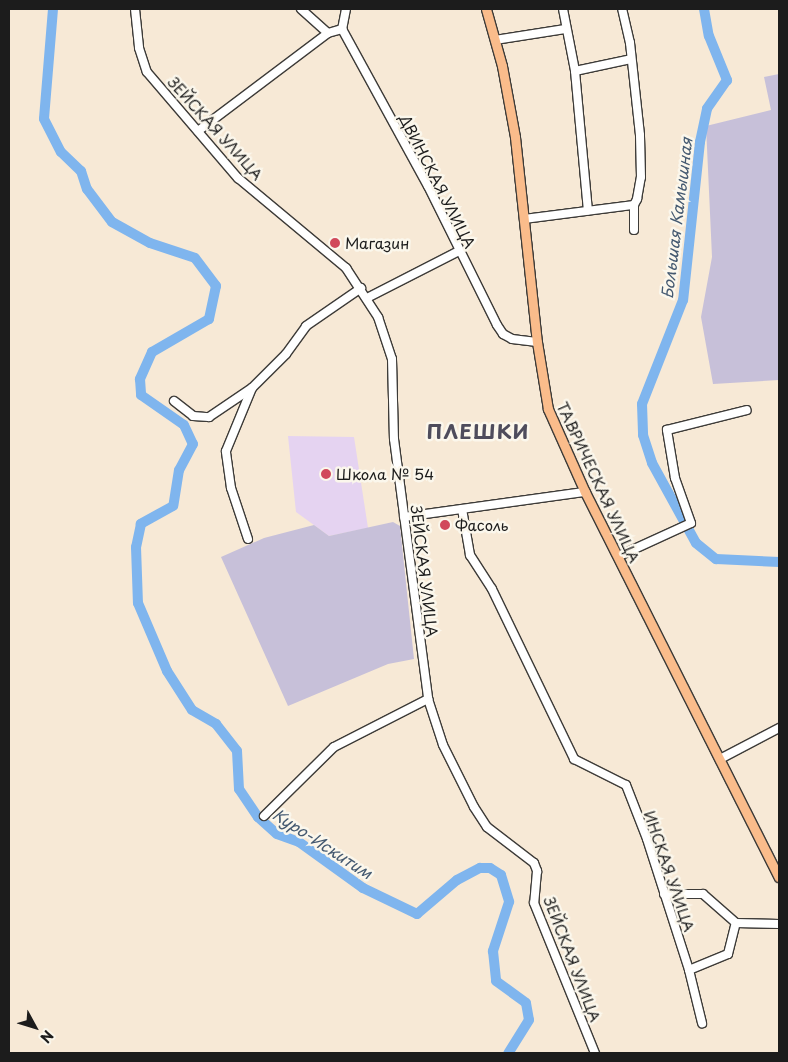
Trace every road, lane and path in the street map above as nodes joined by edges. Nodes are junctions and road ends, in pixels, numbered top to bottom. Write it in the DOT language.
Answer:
graph roads {
  1 [pos="135,9"];
  2 [pos="301,9"];
  3 [pos="346,9"];
  4 [pos="486,9"];
  5 [pos="563,9"];
  6 [pos="622,9"];
  7 [pos="342,29"];
  8 [pos="565,29"];
  9 [pos="328,33"];
  10 [pos="495,40"];
  11 [pos="631,58"];
  12 [pos="575,71"];
  13 [pos="198,131"];
  14 [pos="634,205"];
  15 [pos="588,210"];
  16 [pos="524,219"];
  17 [pos="634,230"];
  18 [pos="459,251"];
  19 [pos="361,288"];
  20 [pos="367,298"];
  21 [pos="537,342"];
  22 [pos="252,388"];
  23 [pos="174,401"];
  24 [pos="747,410"];
  25 [pos="585,492"];
  26 [pos="462,509"];
  27 [pos="404,517"];
  28 [pos="248,539"];
  29 [pos="620,556"];
  30 [pos="428,699"];
  31 [pos="779,728"];
  32 [pos="720,759"];
  33 [pos="264,816"];
  34 [pos="779,877"];
  35 [pos="664,894"];
  36 [pos="736,923"];
  37 [pos="779,924"];
  38 [pos="689,970"];
  39 [pos="702,1024"];
  40 [pos="595,1053"];
  1 -- 13 [label="street, ЗЕЙСКАЯ УЛИЦА"];
  2 -- 9 [label="street"];
  3 -- 7 [label="street"];
  4 -- 10 [label="main road, ТАВРИЧЕСКАЯ УЛИЦА"];
  5 -- 8 [label="street"];
  6 -- 11 [label="street"];
  7 -- 9 [label="street"];
  7 -- 18 [label="street, ДВИНСКАЯ УЛИЦА"];
  8 -- 10 [label="street"];
  8 -- 12 [label="street"];
  9 -- 13 [label="street"];
  10 -- 16 [label="main road, ТАВРИЧЕСКАЯ УЛИЦА"];
  11 -- 12 [label="street"];
  11 -- 14 [label="street"];
  12 -- 15 [label="street"];
  13 -- 19 [label="street, ЗЕЙСКАЯ УЛИЦА"];
  14 -- 15 [label="street"];
  14 -- 17 [label="street"];
  15 -- 16 [label="street"];
  16 -- 21 [label="main road, ТАВРИЧЕСКАЯ УЛИЦА"];
  18 -- 20 [label="street"];
  18 -- 21 [label="street, ДВИНСКАЯ УЛИЦА"];
  19 -- 20 [label="street, ЗЕЙСКАЯ УЛИЦА"];
  19 -- 22 [label="street"];
  20 -- 27 [label="street, ЗЕЙСКАЯ УЛИЦА"];
  21 -- 25 [label="main road, ТАВРИЧЕСКАЯ УЛИЦА"];
  22 -- 23 [label="street"];
  22 -- 28 [label="street"];
  24 -- 29 [label="street"];
  25 -- 26 [label="street"];
  25 -- 29 [label="main road, ТАВРИЧЕСКАЯ УЛИЦА"];
  26 -- 27 [label="street"];
  26 -- 35 [label="street, ИНСКАЯ УЛИЦА"];
  27 -- 30 [label="street, ЗЕЙСКАЯ УЛИЦА"];
  29 -- 32 [label="main road, ТАВРИЧЕСКАЯ УЛИЦА"];
  30 -- 33 [label="street"];
  30 -- 40 [label="street, ЗЕЙСКАЯ УЛИЦА"];
  31 -- 32 [label="street"];
  32 -- 34 [label="main road, ТАВРИЧЕСКАЯ УЛИЦА"];
  35 -- 36 [label="street"];
  35 -- 38 [label="street, ИНСКАЯ УЛИЦА"];
  36 -- 37 [label="street"];
  36 -- 38 [label="street"];
  38 -- 39 [label="street, ИНСКАЯ УЛИЦА"];
}
